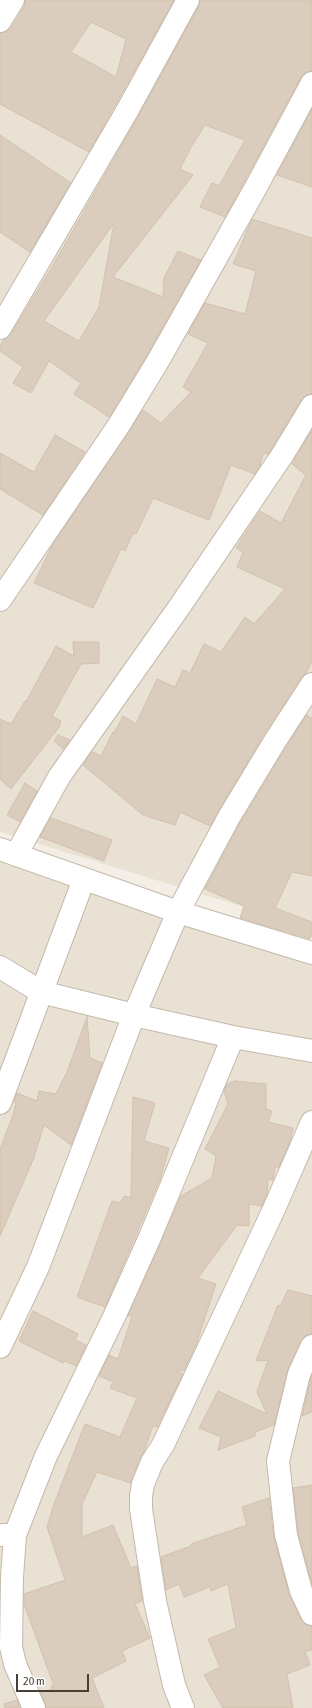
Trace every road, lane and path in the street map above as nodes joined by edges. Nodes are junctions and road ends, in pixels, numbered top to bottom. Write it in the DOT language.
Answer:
graph roads {
  1 [pos="13,0"];
  2 [pos="188,0"];
  3 [pos="0,21"];
  4 [pos="312,83"];
  5 [pos="0,328"];
  6 [pos="312,406"];
  7 [pos="0,600"];
  8 [pos="312,684"];
  9 [pos="8,852"];
  10 [pos="84,879"];
  11 [pos="178,912"];
  12 [pos="312,953"];
  13 [pos="0,967"];
  14 [pos="41,992"];
  15 [pos="134,1016"];
  16 [pos="233,1037"];
  17 [pos="312,1051"];
  18 [pos="0,1103"];
  19 [pos="312,1122"];
  20 [pos="0,1346"];
  21 [pos="312,1346"];
  22 [pos="8,1535"];
  23 [pos="312,1614"];
  24 [pos="34,1708"];
  25 [pos="183,1708"];
  1 -- 3 [label="street"];
  2 -- 5 [label="street"];
  4 -- 7 [label="street"];
  6 -- 9 [label="street"];
  8 -- 11 [label="street"];
  9 -- 10 [label="street"];
  10 -- 11 [label="street"];
  10 -- 14 [label="street"];
  11 -- 12 [label="street"];
  11 -- 15 [label="street"];
  13 -- 14 [label="street"];
  14 -- 15 [label="street"];
  14 -- 18 [label="street"];
  15 -- 16 [label="street"];
  15 -- 20 [label="street"];
  16 -- 17 [label="street"];
  16 -- 22 [label="street"];
  19 -- 25 [label="street"];
  21 -- 23 [label="street"];
  22 -- 24 [label="street"];
}
